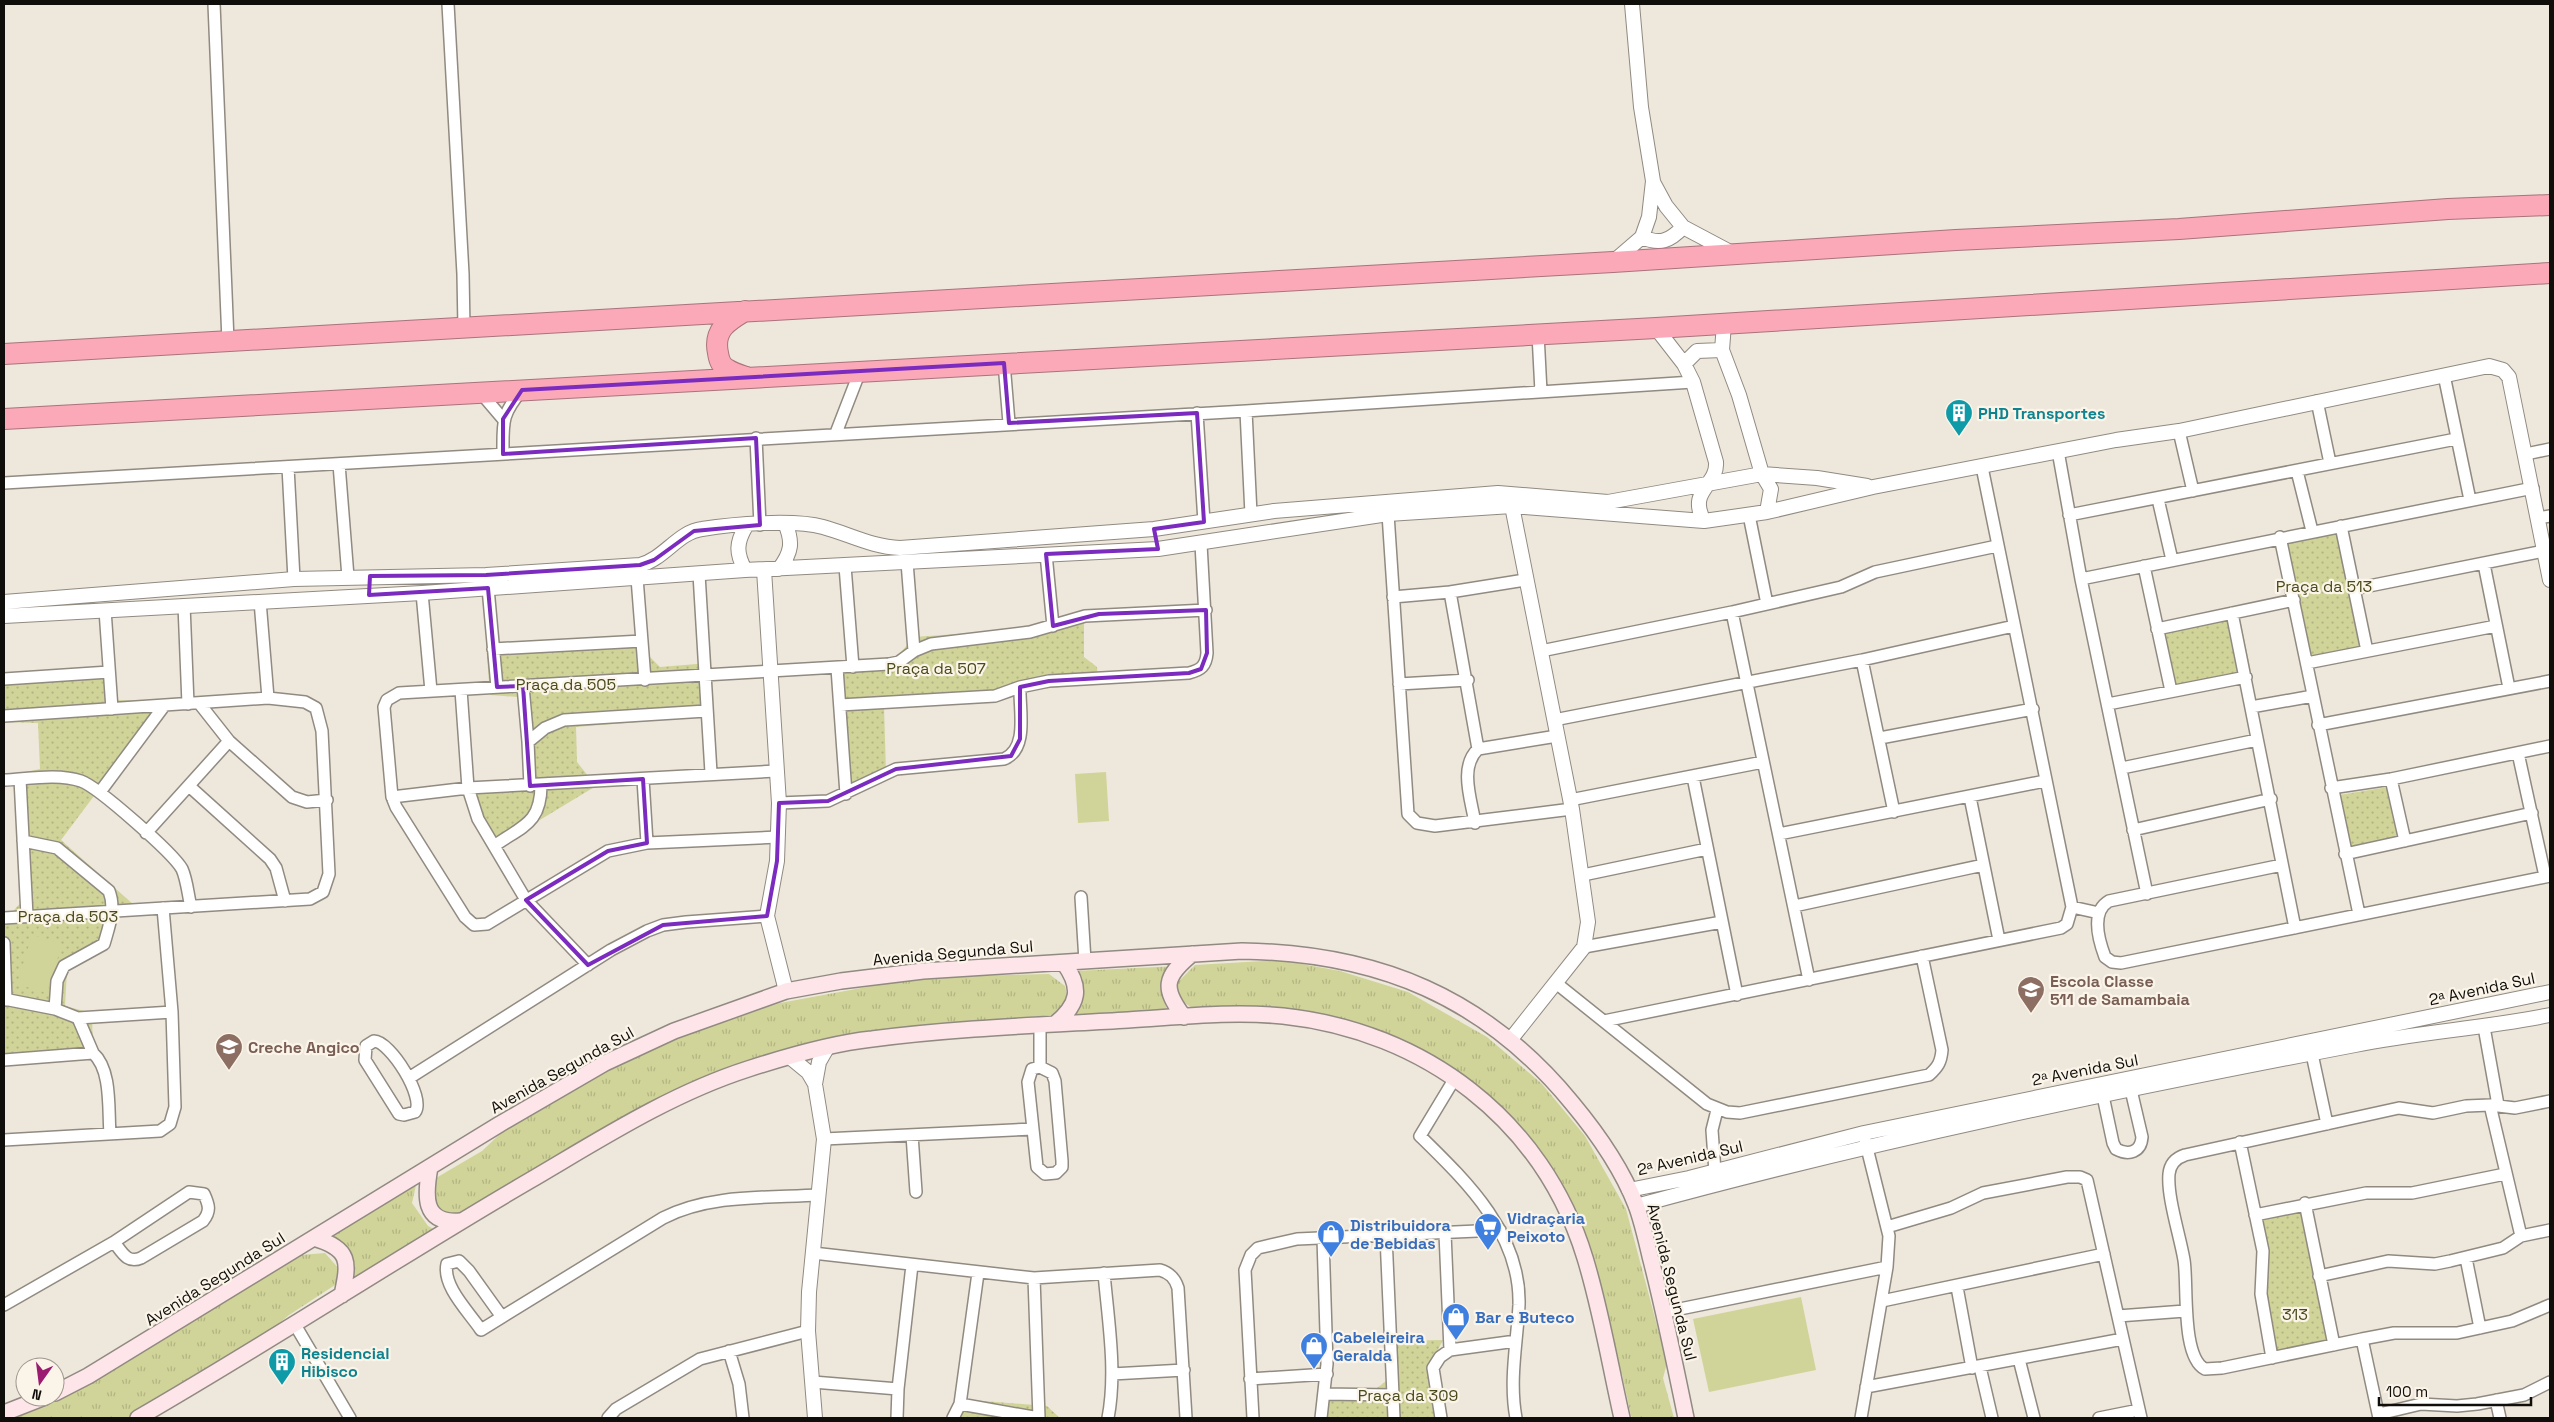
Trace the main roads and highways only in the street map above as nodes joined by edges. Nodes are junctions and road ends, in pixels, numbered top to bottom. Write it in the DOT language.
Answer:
graph roads {
  1 [pos="2550,205"];
  2 [pos="2550,273"];
  3 [pos="745,311"];
  4 [pos="4,354"];
  5 [pos="747,378"];
  6 [pos="4,419"];
  7 [pos="1192,954"];
  8 [pos="1064,962"];
  9 [pos="1184,1017"];
  10 [pos="1055,1024"];
  11 [pos="430,1167"];
  12 [pos="460,1221"];
  13 [pos="314,1238"];
  14 [pos="342,1295"];
  15 [pos="65,1388"];
  16 [pos="17,1407"];
  17 [pos="4,1412"];
  18 [pos="138,1418"];
  19 [pos="1622,1418"];
  20 [pos="1686,1418"];
  1 -- 3 [label="highway"];
  2 -- 5 [label="highway"];
  3 -- 4 [label="highway"];
  3 -- 5 [label="highway"];
  5 -- 6 [label="highway"];
  7 -- 8 [label="main road, Avenida Segunda Sul"];
  7 -- 9 [label="main road"];
  7 -- 20 [label="main road, Avenida Segunda Sul"];
  8 -- 10 [label="main road"];
  8 -- 11 [label="main road, Avenida Segunda Sul"];
  9 -- 10 [label="main road"];
  9 -- 19 [label="main road"];
  10 -- 12 [label="main road"];
  11 -- 12 [label="main road"];
  11 -- 13 [label="main road, Avenida Segunda Sul"];
  12 -- 14 [label="main road"];
  13 -- 14 [label="main road"];
  13 -- 15 [label="main road, Avenida Segunda Sul"];
  14 -- 18 [label="main road"];
  16 -- 17 [label="main road"];
}
